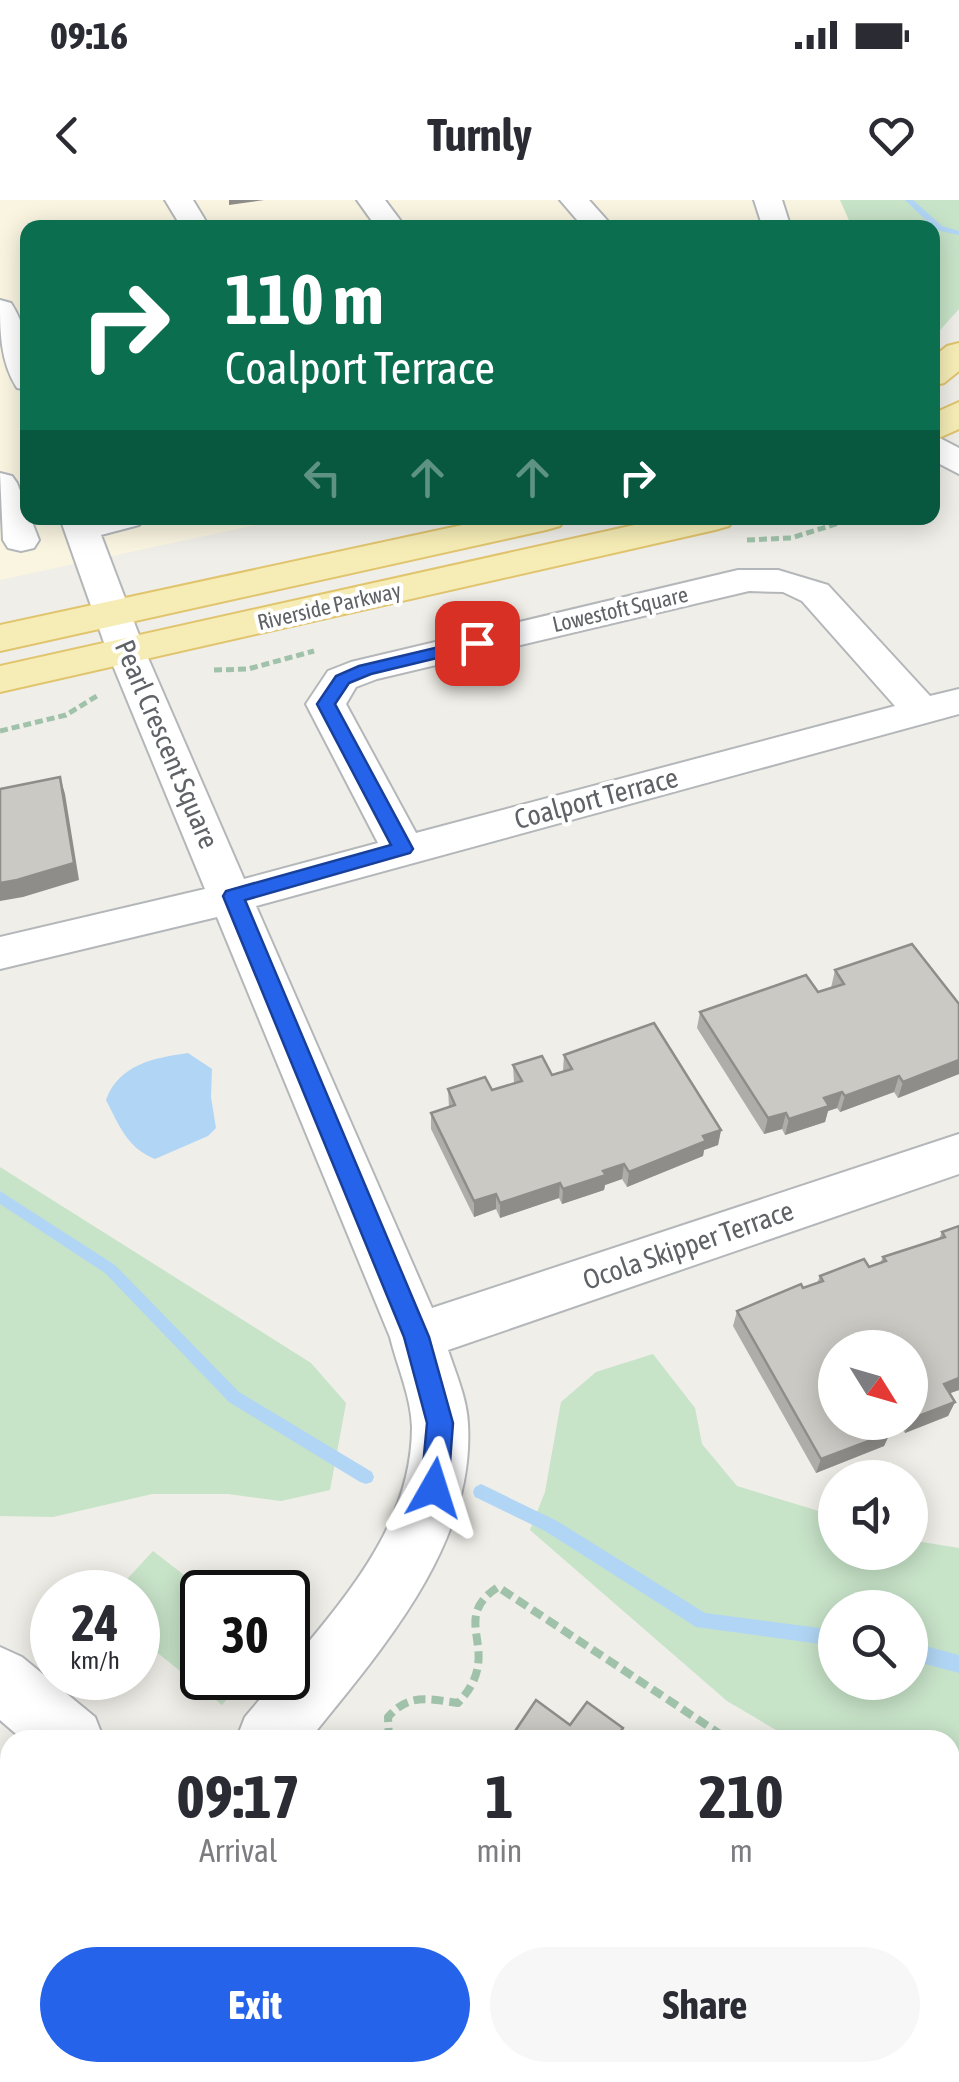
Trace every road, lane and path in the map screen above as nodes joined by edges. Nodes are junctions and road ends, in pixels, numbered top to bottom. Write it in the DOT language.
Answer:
graph roads {
  1 [pos="370,200"];
  2 [pos="574,200"];
  3 [pos="386,220"];
  4 [pos="593,220"];
  5 [pos="0,310"];
  6 [pos="19,372"];
  7 [pos="0,483"];
  8 [pos="79,525"];
  9 [pos="520,525"];
  10 [pos="678,525"];
  11 [pos="21,540"];
  12 [pos="118,632"];
  13 [pos="0,638"];
  14 [pos="0,679"];
  15 [pos="92,702"];
  16 [pos="940,706"];
  17 [pos="0,731"];
  18 [pos="403,849"];
  19 [pos="233,896"];
  20 [pos="0,953"];
  21 [pos="959,1154"];
  22 [pos="417,1337"];
  23 [pos="0,1679"];
  24 [pos="60,1730"];
  25 [pos="276,1730"];
  26 [pos="389,1730"];
  27 [pos="714,1730"];
  1 -- 3 [label="street"];
  2 -- 4 [label="street"];
  5 -- 6 [label="street"];
  7 -- 11 [label="street"];
  8 -- 12 [label="street, Pearl Crescent Square"];
  9 -- 12 [label="main road, Riverside Parkway"];
  10 -- 12 [label="main road, Riverside Parkway"];
  12 -- 13 [label="main road, Riverside Parkway"];
  12 -- 14 [label="main road, Riverside Parkway"];
  12 -- 19 [label="street, Pearl Crescent Square"];
  15 -- 17 [label="path"];
  16 -- 18 [label="street, Coalport Terrace"];
  16 -- 18 [label="street, Lowestoft Square"];
  18 -- 19 [label="street, Coalport Terrace"];
  19 -- 20 [label="street, Coalport Terrace"];
  19 -- 22 [label="street, Pearl Crescent Square"];
  21 -- 22 [label="street, Ocola Skipper Terrace"];
  22 -- 25 [label="street, Pearl Crescent Square"];
  23 -- 24 [label="street"];
  26 -- 27 [label="path"];
}
